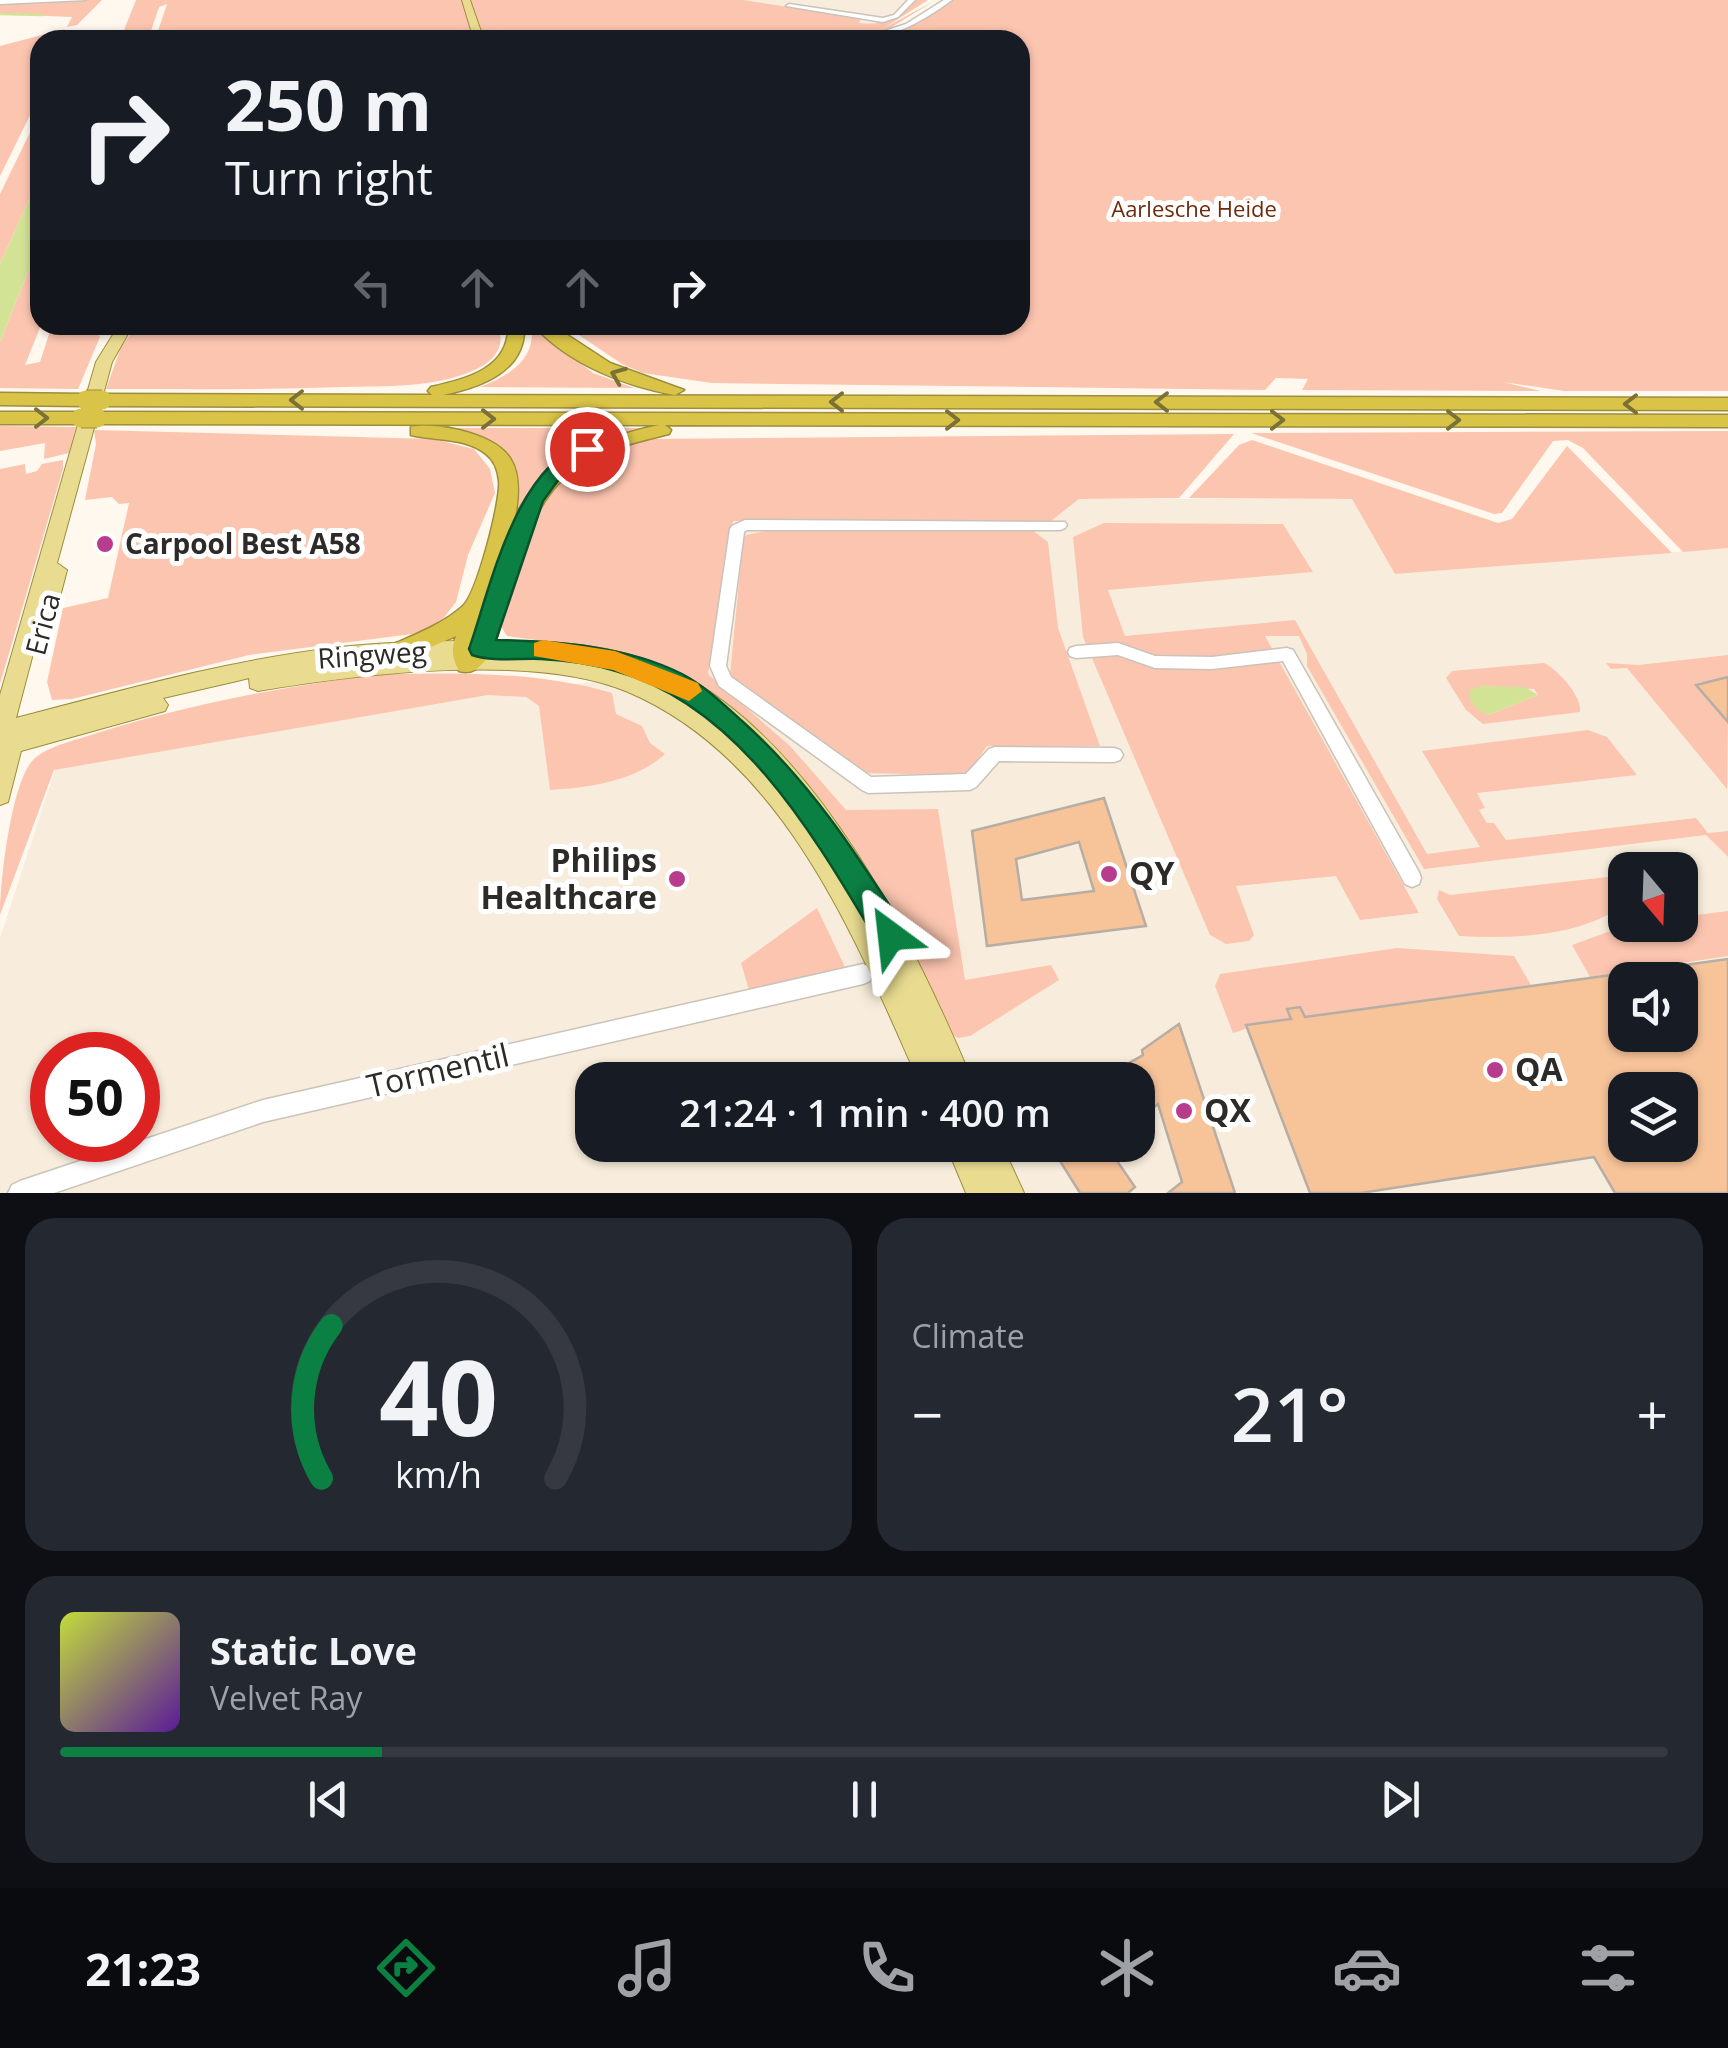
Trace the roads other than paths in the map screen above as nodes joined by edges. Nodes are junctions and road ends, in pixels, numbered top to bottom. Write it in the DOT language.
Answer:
graph roads {
  1 [pos="28,0"];
  2 [pos="81,0"];
  3 [pos="466,0"];
  4 [pos="912,0"];
  5 [pos="938,0"];
  6 [pos="948,0"];
  7 [pos="0,2"];
  8 [pos="789,6"];
  9 [pos="476,30"];
  10 [pos="886,30"];
  11 [pos="892,30"];
  12 [pos="120,335"];
  13 [pos="515,335"];
  14 [pos="555,335"];
  15 [pos="394,400"];
  16 [pos="747,402"];
  17 [pos="1728,404"];
  18 [pos="2,406"];
  19 [pos="92,409"];
  20 [pos="285,418"];
  21 [pos="855,420"];
  22 [pos="1728,421"];
  23 [pos="1060,525"];
  24 [pos="476,608"];
  25 [pos="404,650"];
  26 [pos="1076,652"];
  27 [pos="470,654"];
  28 [pos="5,737"];
  29 [pos="1114,756"];
  30 [pos="0,795"];
  31 [pos="1412,878"];
  32 [pos="864,974"];
  33 [pos="925,1062"];
  34 [pos="949,1062"];
  35 [pos="969,1162"];
  36 [pos="994,1162"];
  37 [pos="20,1193"];
  38 [pos="982,1193"];
  39 [pos="1008,1193"];
  1 -- 2 [label="street"];
  2 -- 7 [label="street"];
  3 -- 9 [label="main road"];
  4 -- 8 [label="street"];
  5 -- 10 [label="street"];
  6 -- 11 [label="street"];
  12 -- 28 [label="main road, Erica"];
  13 -- 15 [label="highway"];
  16 -- 14 [label="highway, one-way"];
  15 -- 16 [label="highway"];
  15 -- 19 [label="highway, one-way"];
  17 -- 16 [label="highway, one-way"];
  18 -- 19 [label="highway"];
  19 -- 20 [label="highway"];
  20 -- 21 [label="highway, one-way"];
  20 -- 24 [label="highway"];
  21 -- 22 [label="highway, one-way"];
  21 -- 27 [label="highway"];
  23 -- 29 [label="street"];
  24 -- 25 [label="highway"];
  24 -- 27 [label="highway"];
  25 -- 27 [label="main road, Ringweg"];
  25 -- 28 [label="main road, Ringweg"];
  26 -- 31 [label="street"];
  27 -- 28 [label="main road, Ringweg"];
  27 -- 33 [label="main road, Ringweg"];
  27 -- 34 [label="main road, Ringweg"];
  28 -- 30 [label="main road, Erica"];
  32 -- 37 [label="street, Tormentil"];
  35 -- 38 [label="main road"];
  36 -- 39 [label="main road"];
}
